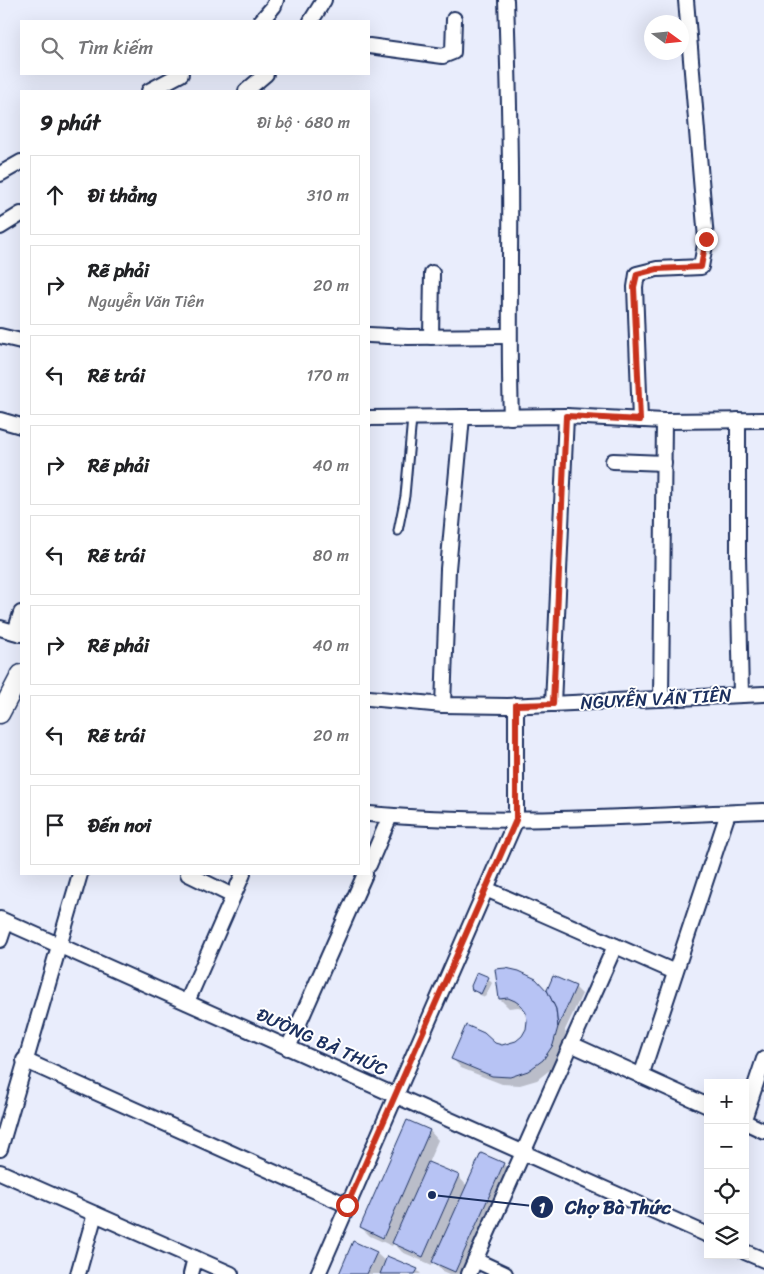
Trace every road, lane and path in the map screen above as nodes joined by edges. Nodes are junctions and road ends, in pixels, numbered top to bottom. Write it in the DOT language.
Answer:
graph roads {
  1 [pos="276,0"];
  2 [pos="324,0"];
  3 [pos="506,0"];
  4 [pos="686,0"];
  5 [pos="454,19"];
  6 [pos="261,20"];
  7 [pos="311,20"];
  8 [pos="370,46"];
  9 [pos="179,75"];
  10 [pos="265,75"];
  11 [pos="151,90"];
  12 [pos="247,90"];
  13 [pos="20,163"];
  14 [pos="0,174"];
  15 [pos="20,215"];
  16 [pos="0,227"];
  17 [pos="432,273"];
  18 [pos="370,335"];
  19 [pos="0,336"];
  20 [pos="508,336"];
  21 [pos="430,337"];
  22 [pos="20,341"];
  23 [pos="566,416"];
  24 [pos="462,417"];
  25 [pos="511,417"];
  26 [pos="370,418"];
  27 [pos="412,418"];
  28 [pos="0,420"];
  29 [pos="640,420"];
  30 [pos="738,420"];
  31 [pos="764,420"];
  32 [pos="664,421"];
  33 [pos="20,426"];
  34 [pos="613,461"];
  35 [pos="664,463"];
  36 [pos="398,531"];
  37 [pos="20,620"];
  38 [pos="0,628"];
  39 [pos="18,633"];
  40 [pos="20,676"];
  41 [pos="764,694"];
  42 [pos="741,695"];
  43 [pos="370,698"];
  44 [pos="661,699"];
  45 [pos="553,704"];
  46 [pos="443,705"];
  47 [pos="516,705"];
  48 [pos="0,714"];
  49 [pos="764,811"];
  50 [pos="728,813"];
  51 [pos="370,814"];
  52 [pos="390,816"];
  53 [pos="516,820"];
  54 [pos="370,863"];
  55 [pos="80,875"];
  56 [pos="190,875"];
  57 [pos="243,875"];
  58 [pos="365,875"];
  59 [pos="486,890"];
  60 [pos="233,896"];
  61 [pos="3,921"];
  62 [pos="0,940"];
  63 [pos="58,945"];
  64 [pos="615,946"];
  65 [pos="675,972"];
  66 [pos="186,1002"];
  67 [pos="571,1044"];
  68 [pos="288,1048"];
  69 [pos="764,1059"];
  70 [pos="24,1060"];
  71 [pos="641,1076"];
  72 [pos="395,1096"];
  73 [pos="704,1104"];
  74 [pos="749,1104"];
  75 [pos="749,1124"];
  76 [pos="764,1131"];
  77 [pos="0,1149"];
  78 [pos="523,1152"];
  79 [pos="0,1172"];
  80 [pos="347,1205"];
  81 [pos="95,1214"];
  82 [pos="704,1233"];
  83 [pos="749,1254"];
  84 [pos="195,1258"];
  85 [pos="475,1260"];
  86 [pos="764,1260"];
  87 [pos="78,1274"];
  88 [pos="191,1274"];
  89 [pos="232,1274"];
  90 [pos="318,1274"];
  91 [pos="469,1274"];
  92 [pos="505,1274"];
  1 -- 6 [label="street"];
  2 -- 7 [label="street"];
  3 -- 20 [label="street"];
  4 -- 29 [label="street"];
  5 -- 8 [label="street"];
  9 -- 11 [label="street"];
  10 -- 12 [label="street"];
  13 -- 14 [label="street"];
  15 -- 16 [label="street"];
  17 -- 21 [label="street"];
  18 -- 21 [label="street"];
  19 -- 22 [label="street"];
  20 -- 21 [label="street"];
  20 -- 25 [label="street"];
  23 -- 25 [label="street"];
  23 -- 29 [label="street"];
  23 -- 45 [label="street"];
  24 -- 25 [label="street"];
  24 -- 27 [label="street"];
  24 -- 46 [label="street"];
  26 -- 27 [label="street"];
  27 -- 36 [label="lane"];
  28 -- 33 [label="street"];
  29 -- 32 [label="street"];
  30 -- 31 [label="street"];
  30 -- 32 [label="street"];
  30 -- 42 [label="street"];
  32 -- 35 [label="street"];
  34 -- 35 [label="street"];
  35 -- 44 [label="street"];
  37 -- 39 [label="street"];
  38 -- 39 [label="street"];
  40 -- 48 [label="street"];
  41 -- 42 [label="street, NGUYỄN VĂN TIÊN"];
  42 -- 44 [label="street, NGUYỄN VĂN TIÊN"];
  43 -- 46 [label="street, NGUYỄN VĂN TIÊN"];
  44 -- 45 [label="street, NGUYỄN VĂN TIÊN"];
  45 -- 47 [label="street, NGUYỄN VĂN TIÊN"];
  46 -- 47 [label="street, NGUYỄN VĂN TIÊN"];
  47 -- 53 [label="street"];
  49 -- 50 [label="street"];
  50 -- 53 [label="street"];
  50 -- 65 [label="street"];
  51 -- 52 [label="street"];
  52 -- 53 [label="street"];
  52 -- 54 [label="street"];
  53 -- 59 [label="street"];
  55 -- 63 [label="street"];
  56 -- 60 [label="street"];
  57 -- 60 [label="street"];
  58 -- 68 [label="street"];
  59 -- 64 [label="street"];
  59 -- 72 [label="street"];
  60 -- 66 [label="street"];
  61 -- 62 [label="street"];
  61 -- 63 [label="street, ĐƯỜNG BÀ THỨC"];
  63 -- 66 [label="street, ĐƯỜNG BÀ THỨC"];
  63 -- 70 [label="street"];
  64 -- 65 [label="street"];
  64 -- 67 [label="street"];
  65 -- 71 [label="street"];
  66 -- 68 [label="street, ĐƯỜNG BÀ THỨC"];
  67 -- 71 [label="street"];
  67 -- 78 [label="street"];
  68 -- 72 [label="street, ĐƯỜNG BÀ THỨC"];
  69 -- 74 [label="street"];
  70 -- 77 [label="street"];
  70 -- 80 [label="street"];
  71 -- 73 [label="street"];
  72 -- 78 [label="street, ĐƯỜNG BÀ THỨC"];
  72 -- 80 [label="street"];
  75 -- 76 [label="street"];
  78 -- 82 [label="street, ĐƯỜNG BÀ THỨC"];
  78 -- 85 [label="street"];
  79 -- 81 [label="street"];
  80 -- 90 [label="street"];
  81 -- 84 [label="street"];
  81 -- 87 [label="street"];
  83 -- 86 [label="street"];
  84 -- 88 [label="street"];
  84 -- 89 [label="street"];
  85 -- 91 [label="street"];
  85 -- 92 [label="street"];
}
